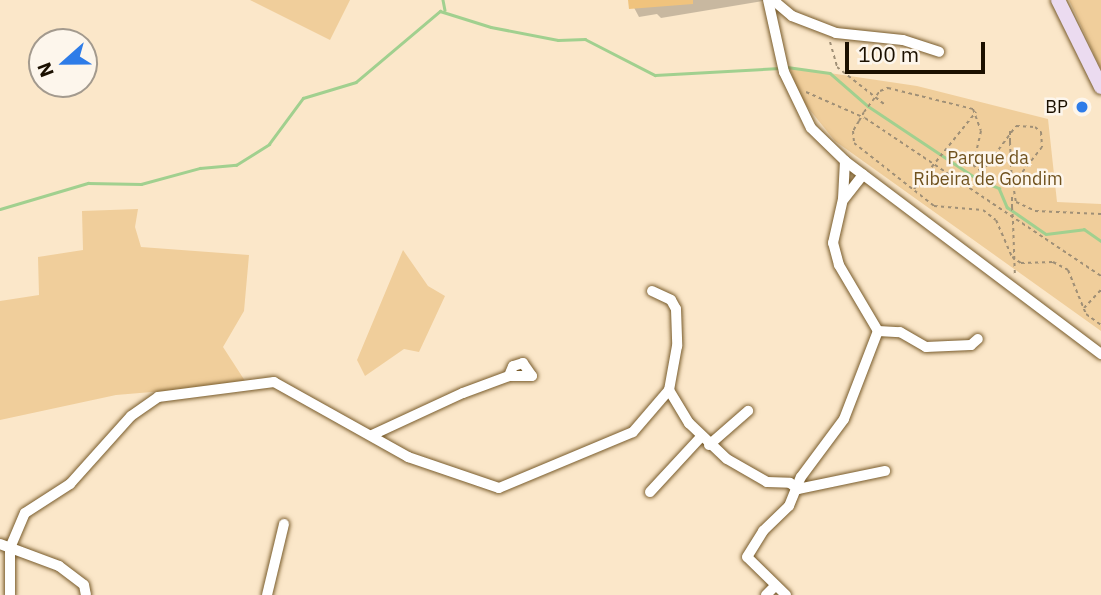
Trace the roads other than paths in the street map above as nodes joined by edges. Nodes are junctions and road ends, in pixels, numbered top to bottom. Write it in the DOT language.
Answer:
graph roads {
  1 [pos="768,0"];
  2 [pos="773,0"];
  3 [pos="1058,0"];
  4 [pos="939,52"];
  5 [pos="1101,87"];
  6 [pos="845,161"];
  7 [pos="863,175"];
  8 [pos="844,199"];
  9 [pos="652,291"];
  10 [pos="878,331"];
  11 [pos="978,340"];
  12 [pos="1101,354"];
  13 [pos="509,376"];
  14 [pos="670,390"];
  15 [pos="748,411"];
  16 [pos="372,435"];
  17 [pos="705,441"];
  18 [pos="885,471"];
  19 [pos="798,489"];
  20 [pos="650,492"];
  21 [pos="284,524"];
  22 [pos="5,546"];
  23 [pos="774,587"];
  24 [pos="10,595"];
  25 [pos="86,595"];
  26 [pos="267,595"];
  27 [pos="766,595"];
  28 [pos="786,595"];
  1 -- 6 [label="street"];
  2 -- 4 [label="street"];
  3 -- 5 [label="main road"];
  6 -- 7 [label="street"];
  6 -- 8 [label="street"];
  7 -- 8 [label="street"];
  7 -- 12 [label="street"];
  8 -- 10 [label="street"];
  9 -- 14 [label="street"];
  10 -- 11 [label="street"];
  10 -- 19 [label="street"];
  13 -- 16 [label="street"];
  14 -- 16 [label="street"];
  14 -- 17 [label="street"];
  15 -- 17 [label="street"];
  16 -- 22 [label="street"];
  17 -- 19 [label="street"];
  17 -- 20 [label="street"];
  18 -- 19 [label="street"];
  19 -- 23 [label="street"];
  21 -- 26 [label="street"];
  22 -- 24 [label="street"];
  22 -- 25 [label="street"];
  23 -- 27 [label="street"];
  23 -- 28 [label="street"];
}
